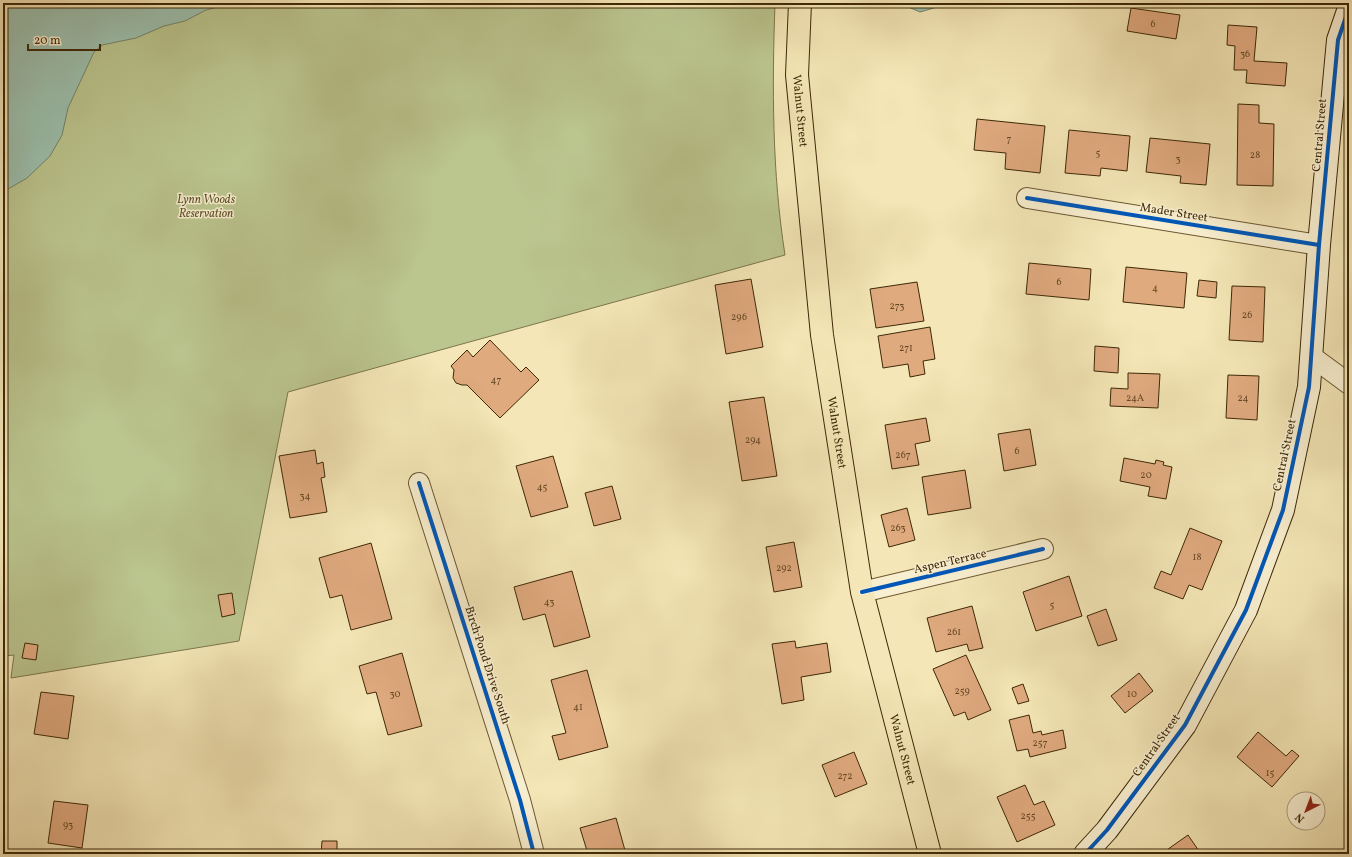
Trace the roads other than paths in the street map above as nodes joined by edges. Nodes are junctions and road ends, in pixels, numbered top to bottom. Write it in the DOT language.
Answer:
graph roads {
  1 [pos="800,3"];
  2 [pos="1349,8"];
  3 [pos="1027,198"];
  4 [pos="1318,245"];
  5 [pos="1311,356"];
  6 [pos="1349,384"];
  7 [pos="419,483"];
  8 [pos="1043,549"];
  9 [pos="862,592"];
  10 [pos="534,854"];
  11 [pos="930,854"];
  12 [pos="1085,854"];
  1 -- 9 [label="main road, Walnut Street"];
  2 -- 4 [label="street, Central Street"];
  3 -- 4 [label="street, Mader Street"];
  4 -- 5 [label="street, Central Street"];
  5 -- 6 [label="street"];
  5 -- 12 [label="street, Central Street"];
  7 -- 10 [label="street, Birch Pond Drive South"];
  8 -- 9 [label="street, Aspen Terrace"];
  9 -- 11 [label="main road, Walnut Street"];
}
